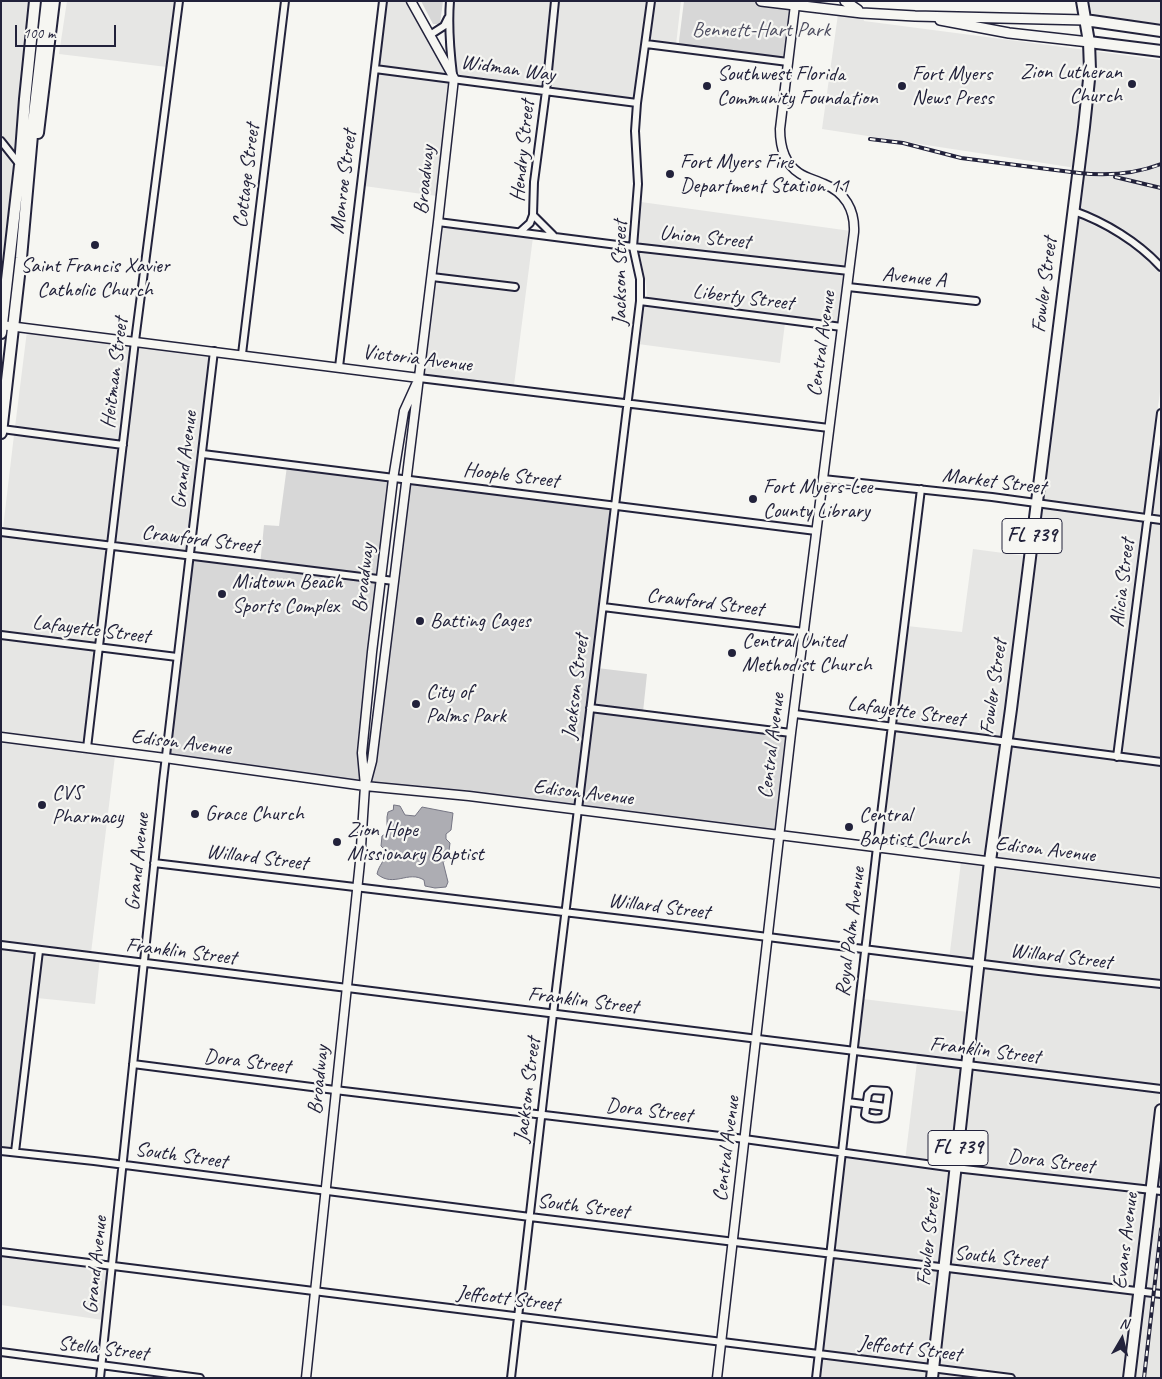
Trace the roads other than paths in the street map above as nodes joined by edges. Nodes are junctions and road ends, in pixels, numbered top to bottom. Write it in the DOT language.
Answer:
graph roads {
  1 [pos="36,1"];
  2 [pos="47,1"];
  3 [pos="56,1"];
  4 [pos="179,1"];
  5 [pos="285,1"];
  6 [pos="384,1"];
  7 [pos="411,1"];
  8 [pos="450,1"];
  9 [pos="555,1"];
  10 [pos="651,1"];
  11 [pos="762,1"];
  12 [pos="845,1"];
  13 [pos="1082,1"];
  14 [pos="797,3"];
  15 [pos="862,13"];
  16 [pos="449,16"];
  17 [pos="915,16"];
  18 [pos="1054,19"];
  19 [pos="1085,20"];
  20 [pos="980,28"];
  21 [pos="1161,31"];
  22 [pos="430,35"];
  23 [pos="1089,42"];
  24 [pos="646,44"];
  25 [pos="1161,51"];
  26 [pos="788,62"];
  27 [pos="375,69"];
  28 [pos="454,78"];
  29 [pos="546,91"];
  30 [pos="637,102"];
  31 [pos="1,141"];
  32 [pos="20,165"];
  33 [pos="30,173"];
  34 [pos="1074,211"];
  35 [pos="533,215"];
  36 [pos="438,222"];
  37 [pos="520,232"];
  38 [pos="553,236"];
  39 [pos="633,247"];
  40 [pos="1161,267"];
  41 [pos="849,271"];
  42 [pos="432,277"];
  43 [pos="515,287"];
  44 [pos="848,287"];
  45 [pos="640,301"];
  46 [pos="976,301"];
  47 [pos="14,326"];
  48 [pos="842,326"];
  49 [pos="2,327"];
  50 [pos="135,341"];
  51 [pos="214,351"];
  52 [pos="242,354"];
  53 [pos="339,367"];
  54 [pos="420,378"];
  55 [pos="628,403"];
  56 [pos="1161,413"];
  57 [pos="829,428"];
  58 [pos="2,429"];
  59 [pos="1,433"];
  60 [pos="123,445"];
  61 [pos="203,454"];
  62 [pos="394,478"];
  63 [pos="823,479"];
  64 [pos="406,480"];
  65 [pos="920,489"];
  66 [pos="1036,503"];
  67 [pos="615,506"];
  68 [pos="1147,518"];
  69 [pos="1161,520"];
  70 [pos="816,531"];
  71 [pos="1,532"];
  72 [pos="110,545"];
  73 [pos="190,556"];
  74 [pos="381,580"];
  75 [pos="394,581"];
  76 [pos="603,607"];
  77 [pos="804,632"];
  78 [pos="1,635"];
  79 [pos="99,648"];
  80 [pos="177,657"];
  81 [pos="590,708"];
  82 [pos="795,714"];
  83 [pos="892,727"];
  84 [pos="791,733"];
  85 [pos="1,737"];
  86 [pos="1006,742"];
  87 [pos="87,748"];
  88 [pos="1117,757"];
  89 [pos="165,758"];
  90 [pos="1161,762"];
  91 [pos="365,786"];
  92 [pos="578,810"];
  93 [pos="780,835"];
  94 [pos="877,847"];
  95 [pos="990,861"];
  96 [pos="154,863"];
  97 [pos="1161,883"];
  98 [pos="358,887"];
  99 [pos="565,912"];
  100 [pos="768,938"];
  101 [pos="1,945"];
  102 [pos="865,950"];
  103 [pos="39,951"];
  104 [pos="144,963"];
  105 [pos="978,963"];
  106 [pos="1161,984"];
  107 [pos="347,988"];
  108 [pos="553,1014"];
  109 [pos="757,1039"];
  110 [pos="854,1051"];
  111 [pos="133,1064"];
  112 [pos="968,1065"];
  113 [pos="1161,1089"];
  114 [pos="335,1090"];
  115 [pos="848,1102"];
  116 [pos="867,1104"];
  117 [pos="886,1107"];
  118 [pos="1161,1110"];
  119 [pos="541,1115"];
  120 [pos="745,1139"];
  121 [pos="1,1151"];
  122 [pos="16,1152"];
  123 [pos="842,1152"];
  124 [pos="123,1164"];
  125 [pos="955,1168"];
  126 [pos="326,1191"];
  127 [pos="1156,1191"];
  128 [pos="530,1217"];
  129 [pos="734,1243"];
  130 [pos="1,1252"];
  131 [pos="830,1254"];
  132 [pos="112,1266"];
  133 [pos="945,1268"];
  134 [pos="316,1292"];
  135 [pos="1138,1292"];
  136 [pos="1161,1294"];
  137 [pos="518,1317"];
  138 [pos="722,1341"];
  139 [pos="1,1352"];
  140 [pos="819,1354"];
  141 [pos="102,1364"];
  142 [pos="933,1373"];
  143 [pos="100,1378"];
  144 [pos="200,1378"];
  145 [pos="306,1378"];
  146 [pos="511,1378"];
  147 [pos="717,1378"];
  148 [pos="816,1378"];
  149 [pos="1011,1378"];
  150 [pos="1129,1378"];
  1 -- 32 [label="main road"];
  2 -- 33 [label="main road"];
  3 -- 33 [label="main road"];
  4 -- 50 [label="street, Heitman Street"];
  5 -- 52 [label="street, Cottage Street"];
  6 -- 27 [label="street, Monroe Street"];
  7 -- 22 [label="street"];
  8 -- 16 [label="street, Broadway"];
  9 -- 29 [label="street, Hendry Street"];
  10 -- 24 [label="street, Jackson Street"];
  11 -- 14 [label="main road"];
  12 -- 15 [label="main road"];
  13 -- 19 [label="main road, Fowler Street / FL 739"];
  14 -- 15 [label="main road"];
  14 -- 26 [label="street, Central Avenue"];
  15 -- 17 [label="main road"];
  16 -- 22 [label="street"];
  16 -- 28 [label="street, Broadway"];
  17 -- 18 [label="main road"];
  17 -- 20 [label="main road"];
  18 -- 19 [label="main road"];
  18 -- 20 [label="main road"];
  19 -- 21 [label="main road"];
  19 -- 23 [label="main road, Fowler Street / FL 739"];
  20 -- 23 [label="main road"];
  22 -- 28 [label="street"];
  23 -- 25 [label="main road"];
  23 -- 34 [label="main road, Fowler Street / FL 739"];
  24 -- 26 [label="street"];
  24 -- 30 [label="street, Jackson Street"];
  26 -- 41 [label="street, Central Avenue"];
  27 -- 28 [label="street, Widman Way"];
  27 -- 53 [label="street, Monroe Street"];
  28 -- 29 [label="street, Widman Way"];
  28 -- 36 [label="street, Broadway"];
  29 -- 30 [label="street, Widman Way"];
  29 -- 35 [label="street, Hendry Street"];
  30 -- 39 [label="street, Jackson Street"];
  31 -- 32 [label="street"];
  32 -- 49 [label="main road"];
  33 -- 47 [label="main road"];
  34 -- 40 [label="street"];
  34 -- 66 [label="main road, Fowler Street / FL 739"];
  35 -- 37 [label="street, Hendry Street"];
  35 -- 38 [label="street, Hendry Street"];
  36 -- 37 [label="street, Union Street"];
  36 -- 42 [label="street, Broadway"];
  37 -- 38 [label="street, Union Street"];
  38 -- 39 [label="street, Union Street"];
  39 -- 41 [label="street, Union Street"];
  39 -- 45 [label="street, Jackson Street"];
  41 -- 44 [label="street, Central Avenue"];
  42 -- 43 [label="street"];
  42 -- 54 [label="street, Broadway"];
  44 -- 46 [label="street, Avenue A"];
  44 -- 48 [label="street, Central Avenue"];
  45 -- 48 [label="street, Liberty Street"];
  45 -- 55 [label="street, Jackson Street"];
  47 -- 49 [label="street, Victoria Avenue"];
  47 -- 50 [label="street, Victoria Avenue"];
  47 -- 58 [label="main road"];
  48 -- 57 [label="street, Central Avenue"];
  50 -- 51 [label="street, Victoria Avenue"];
  50 -- 60 [label="street, Heitman Street"];
  51 -- 52 [label="street, Victoria Avenue"];
  51 -- 61 [label="street, Grand Avenue"];
  52 -- 53 [label="street, Victoria Avenue"];
  53 -- 54 [label="street, Victoria Avenue"];
  54 -- 55 [label="street, Victoria Avenue"];
  54 -- 62 [label="street, Broadway"];
  54 -- 64 [label="street, Broadway"];
  55 -- 57 [label="street, Victoria Avenue"];
  55 -- 67 [label="street, Jackson Street"];
  56 -- 68 [label="street, Alicia Street"];
  57 -- 63 [label="street, Central Avenue"];
  58 -- 59 [label="main road"];
  58 -- 60 [label="street"];
  60 -- 72 [label="street, Heitman Street"];
  61 -- 62 [label="street, Hoople Street"];
  61 -- 73 [label="street, Grand Avenue"];
  62 -- 64 [label="street, Hoople Street"];
  62 -- 74 [label="street, Broadway"];
  63 -- 65 [label="street, Market Street"];
  63 -- 70 [label="street, Central Avenue"];
  64 -- 67 [label="street, Hoople Street"];
  64 -- 75 [label="street, Broadway"];
  65 -- 66 [label="street, Market Street"];
  65 -- 83 [label="street, Royal Palm Avenue"];
  66 -- 68 [label="street, Market Street"];
  66 -- 86 [label="main road, Fowler Street / FL 739"];
  67 -- 70 [label="street, Hoople Street"];
  67 -- 76 [label="street, Jackson Street"];
  68 -- 69 [label="street, Market Street"];
  68 -- 88 [label="street, Alicia Street"];
  70 -- 77 [label="street, Central Avenue"];
  71 -- 72 [label="street, Crawford Street"];
  72 -- 73 [label="street, Crawford Street"];
  72 -- 79 [label="street, Heitman Street"];
  73 -- 74 [label="street, Crawford Street"];
  73 -- 80 [label="street, Grand Avenue"];
  74 -- 75 [label="street, Crawford Street"];
  74 -- 91 [label="street, Broadway"];
  75 -- 91 [label="street, Broadway"];
  76 -- 77 [label="street, Crawford Street"];
  76 -- 81 [label="street, Jackson Street"];
  77 -- 82 [label="street, Central Avenue"];
  78 -- 79 [label="street, Lafayette Street"];
  79 -- 80 [label="street, Lafayette Street"];
  79 -- 87 [label="street, Heitman Street"];
  80 -- 89 [label="street, Grand Avenue"];
  81 -- 84 [label="street"];
  81 -- 92 [label="street, Jackson Street"];
  82 -- 83 [label="street, Lafayette Street"];
  82 -- 84 [label="street, Central Avenue"];
  83 -- 86 [label="street, Lafayette Street"];
  83 -- 94 [label="street, Royal Palm Avenue"];
  84 -- 93 [label="street, Central Avenue"];
  85 -- 87 [label="street, Edison Avenue"];
  86 -- 88 [label="street, Lafayette Street"];
  86 -- 95 [label="main road, Fowler Street / FL 739"];
  87 -- 89 [label="street, Edison Avenue"];
  88 -- 90 [label="street, Lafayette Street"];
  89 -- 91 [label="street, Edison Avenue"];
  89 -- 96 [label="street, Grand Avenue"];
  91 -- 92 [label="street, Edison Avenue"];
  91 -- 98 [label="street, Broadway"];
  92 -- 93 [label="street, Edison Avenue"];
  92 -- 99 [label="street, Jackson Street"];
  93 -- 94 [label="street, Edison Avenue"];
  93 -- 100 [label="street, Central Avenue"];
  94 -- 95 [label="street, Edison Avenue"];
  94 -- 102 [label="street, Royal Palm Avenue"];
  95 -- 97 [label="street, Edison Avenue"];
  95 -- 105 [label="main road, Fowler Street / FL 739"];
  96 -- 98 [label="street, Willard Street"];
  96 -- 104 [label="street, Grand Avenue"];
  98 -- 99 [label="street, Willard Street"];
  98 -- 107 [label="street, Broadway"];
  99 -- 100 [label="street, Willard Street"];
  99 -- 108 [label="street, Jackson Street"];
  100 -- 102 [label="street, Willard Street"];
  100 -- 109 [label="street, Central Avenue"];
  101 -- 103 [label="street, Franklin Street"];
  102 -- 105 [label="street, Willard Street"];
  102 -- 110 [label="street, Royal Palm Avenue"];
  103 -- 104 [label="street, Franklin Street"];
  103 -- 122 [label="street"];
  104 -- 107 [label="street, Franklin Street"];
  104 -- 111 [label="street, Grand Avenue"];
  105 -- 106 [label="street, Willard Street"];
  105 -- 112 [label="main road, Fowler Street / FL 739"];
  107 -- 108 [label="street, Franklin Street"];
  107 -- 114 [label="street, Broadway"];
  108 -- 109 [label="street, Franklin Street"];
  108 -- 119 [label="street, Jackson Street"];
  109 -- 110 [label="street, Franklin Street"];
  109 -- 120 [label="street, Central Avenue"];
  110 -- 112 [label="street, Franklin Street"];
  110 -- 115 [label="street, Royal Palm Avenue"];
  111 -- 114 [label="street, Dora Street"];
  111 -- 124 [label="street, Grand Avenue"];
  112 -- 113 [label="street, Franklin Street"];
  112 -- 125 [label="main road, Fowler Street / FL 739"];
  114 -- 119 [label="street, Dora Street"];
  114 -- 126 [label="street, Broadway"];
  115 -- 116 [label="street"];
  115 -- 123 [label="street, Royal Palm Avenue"];
  116 -- 117 [label="street"];
  116 -- 117 [label="street"];
  116 -- 117 [label="street"];
  118 -- 127 [label="main road, Evans Avenue"];
  119 -- 120 [label="street, Dora Street"];
  119 -- 128 [label="street, Jackson Street"];
  120 -- 123 [label="street, Dora Street"];
  120 -- 129 [label="street, Central Avenue"];
  121 -- 122 [label="street, South Street"];
  122 -- 124 [label="street, South Street"];
  123 -- 125 [label="street, Dora Street"];
  123 -- 131 [label="street, Royal Palm Avenue"];
  124 -- 126 [label="street, South Street"];
  124 -- 132 [label="street, Grand Avenue"];
  125 -- 127 [label="street, Dora Street"];
  125 -- 133 [label="main road, Fowler Street / FL 739"];
  126 -- 128 [label="street, South Street"];
  126 -- 134 [label="street, Broadway"];
  127 -- 135 [label="main road, Evans Avenue"];
  128 -- 129 [label="street, South Street"];
  128 -- 137 [label="street, Jackson Street"];
  129 -- 131 [label="street, South Street"];
  129 -- 138 [label="street, Central Avenue"];
  130 -- 132 [label="street, Jeffcott Street"];
  131 -- 133 [label="street, South Street"];
  131 -- 140 [label="street, Royal Palm Avenue"];
  132 -- 134 [label="street, Jeffcott Street"];
  132 -- 141 [label="street, Grand Avenue"];
  133 -- 135 [label="street, South Street"];
  133 -- 142 [label="main road, Fowler Street / FL 739"];
  134 -- 137 [label="street, Jeffcott Street"];
  134 -- 145 [label="street, Broadway"];
  135 -- 136 [label="street, South Street"];
  135 -- 150 [label="main road, Evans Avenue"];
  137 -- 138 [label="street, Jeffcott Street"];
  137 -- 146 [label="street, Jackson Street"];
  138 -- 140 [label="street, Jeffcott Street"];
  138 -- 147 [label="street, Central Avenue"];
  139 -- 141 [label="street, Stella Street"];
  140 -- 142 [label="street, Jeffcott Street"];
  140 -- 148 [label="street, Royal Palm Avenue"];
  141 -- 143 [label="street, Grand Avenue"];
  141 -- 144 [label="street, Stella Street"];
  142 -- 149 [label="street, Jeffcott Street"];
}
